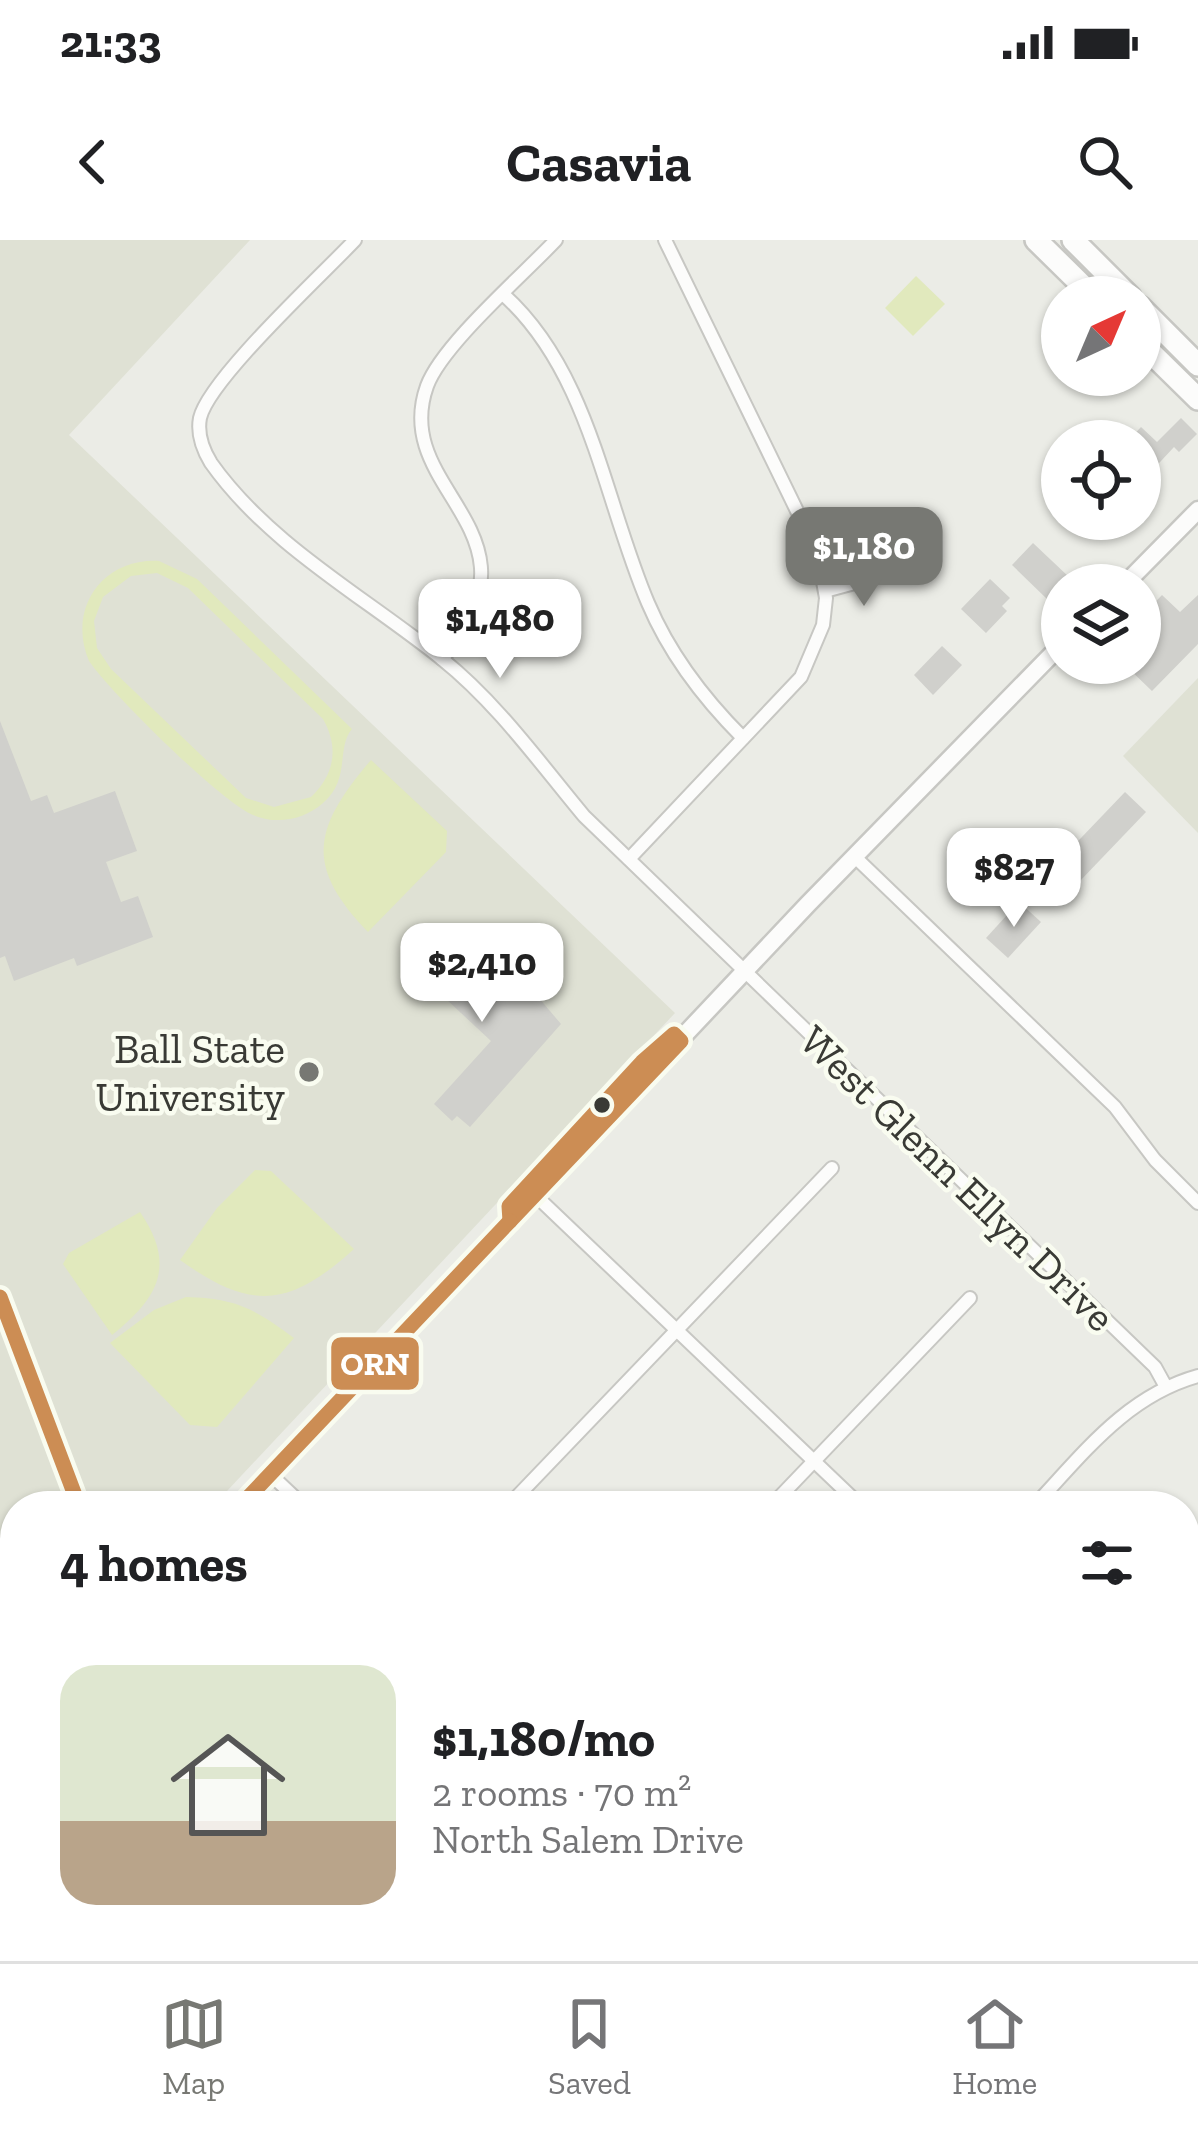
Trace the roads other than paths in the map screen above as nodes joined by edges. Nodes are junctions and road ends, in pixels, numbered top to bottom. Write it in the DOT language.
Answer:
graph roads {
  1 [pos="355,240"];
  2 [pos="556,240"];
  3 [pos="664,240"];
  4 [pos="1036,240"];
  5 [pos="1073,240"];
  6 [pos="1073,276"];
  7 [pos="1109,276"];
  8 [pos="504,295"];
  9 [pos="1161,328"];
  10 [pos="1161,363"];
  11 [pos="1198,365"];
  12 [pos="1198,399"];
  13 [pos="1198,510"];
  14 [pos="1145,564"];
  15 [pos="888,574"];
  16 [pos="825,591"];
  17 [pos="442,659"];
  18 [pos="1041,665"];
  19 [pos="742,739"];
  20 [pos="854,856"];
  21 [pos="628,859"];
  22 [pos="746,971"];
  23 [pos="832,1168"];
  24 [pos="535,1195"];
  25 [pos="1198,1203"];
  26 [pos="0,1297"];
  27 [pos="970,1298"];
  28 [pos="675,1330"];
  29 [pos="8,1345"];
  30 [pos="1197,1378"];
  31 [pos="1166,1387"];
  32 [pos="813,1461"];
  33 [pos="271,1474"];
  34 [pos="72,1491"];
  35 [pos="255,1491"];
  36 [pos="289,1491"];
  37 [pos="522,1491"];
  38 [pos="784,1491"];
  39 [pos="844,1491"];
  40 [pos="1048,1491"];
  1 -- 17 [label="street, West Glenn Ellyn Drive"];
  2 -- 8 [label="street"];
  3 -- 16 [label="street"];
  4 -- 6 [label="main road"];
  5 -- 7 [label="main road"];
  8 -- 17 [label="street"];
  8 -- 19 [label="street"];
  9 -- 11 [label="main road"];
  10 -- 12 [label="main road"];
  13 -- 14 [label="street"];
  15 -- 16 [label="street"];
  16 -- 19 [label="street"];
  17 -- 21 [label="street, West Glenn Ellyn Drive"];
  18 -- 20 [label="street"];
  19 -- 21 [label="street"];
  20 -- 22 [label="street"];
  20 -- 25 [label="street"];
  21 -- 22 [label="street, West Glenn Ellyn Drive"];
  22 -- 24 [label="street"];
  22 -- 31 [label="street, West Glenn Ellyn Drive"];
  23 -- 28 [label="street"];
  24 -- 28 [label="street"];
  24 -- 33 [label="street"];
  26 -- 29 [label="main road"];
  27 -- 32 [label="street"];
  28 -- 32 [label="street"];
  28 -- 37 [label="street"];
  29 -- 34 [label="main road"];
  30 -- 31 [label="street"];
  31 -- 40 [label="street"];
  32 -- 38 [label="street"];
  32 -- 39 [label="street"];
  33 -- 35 [label="street"];
  33 -- 36 [label="street"];
}
